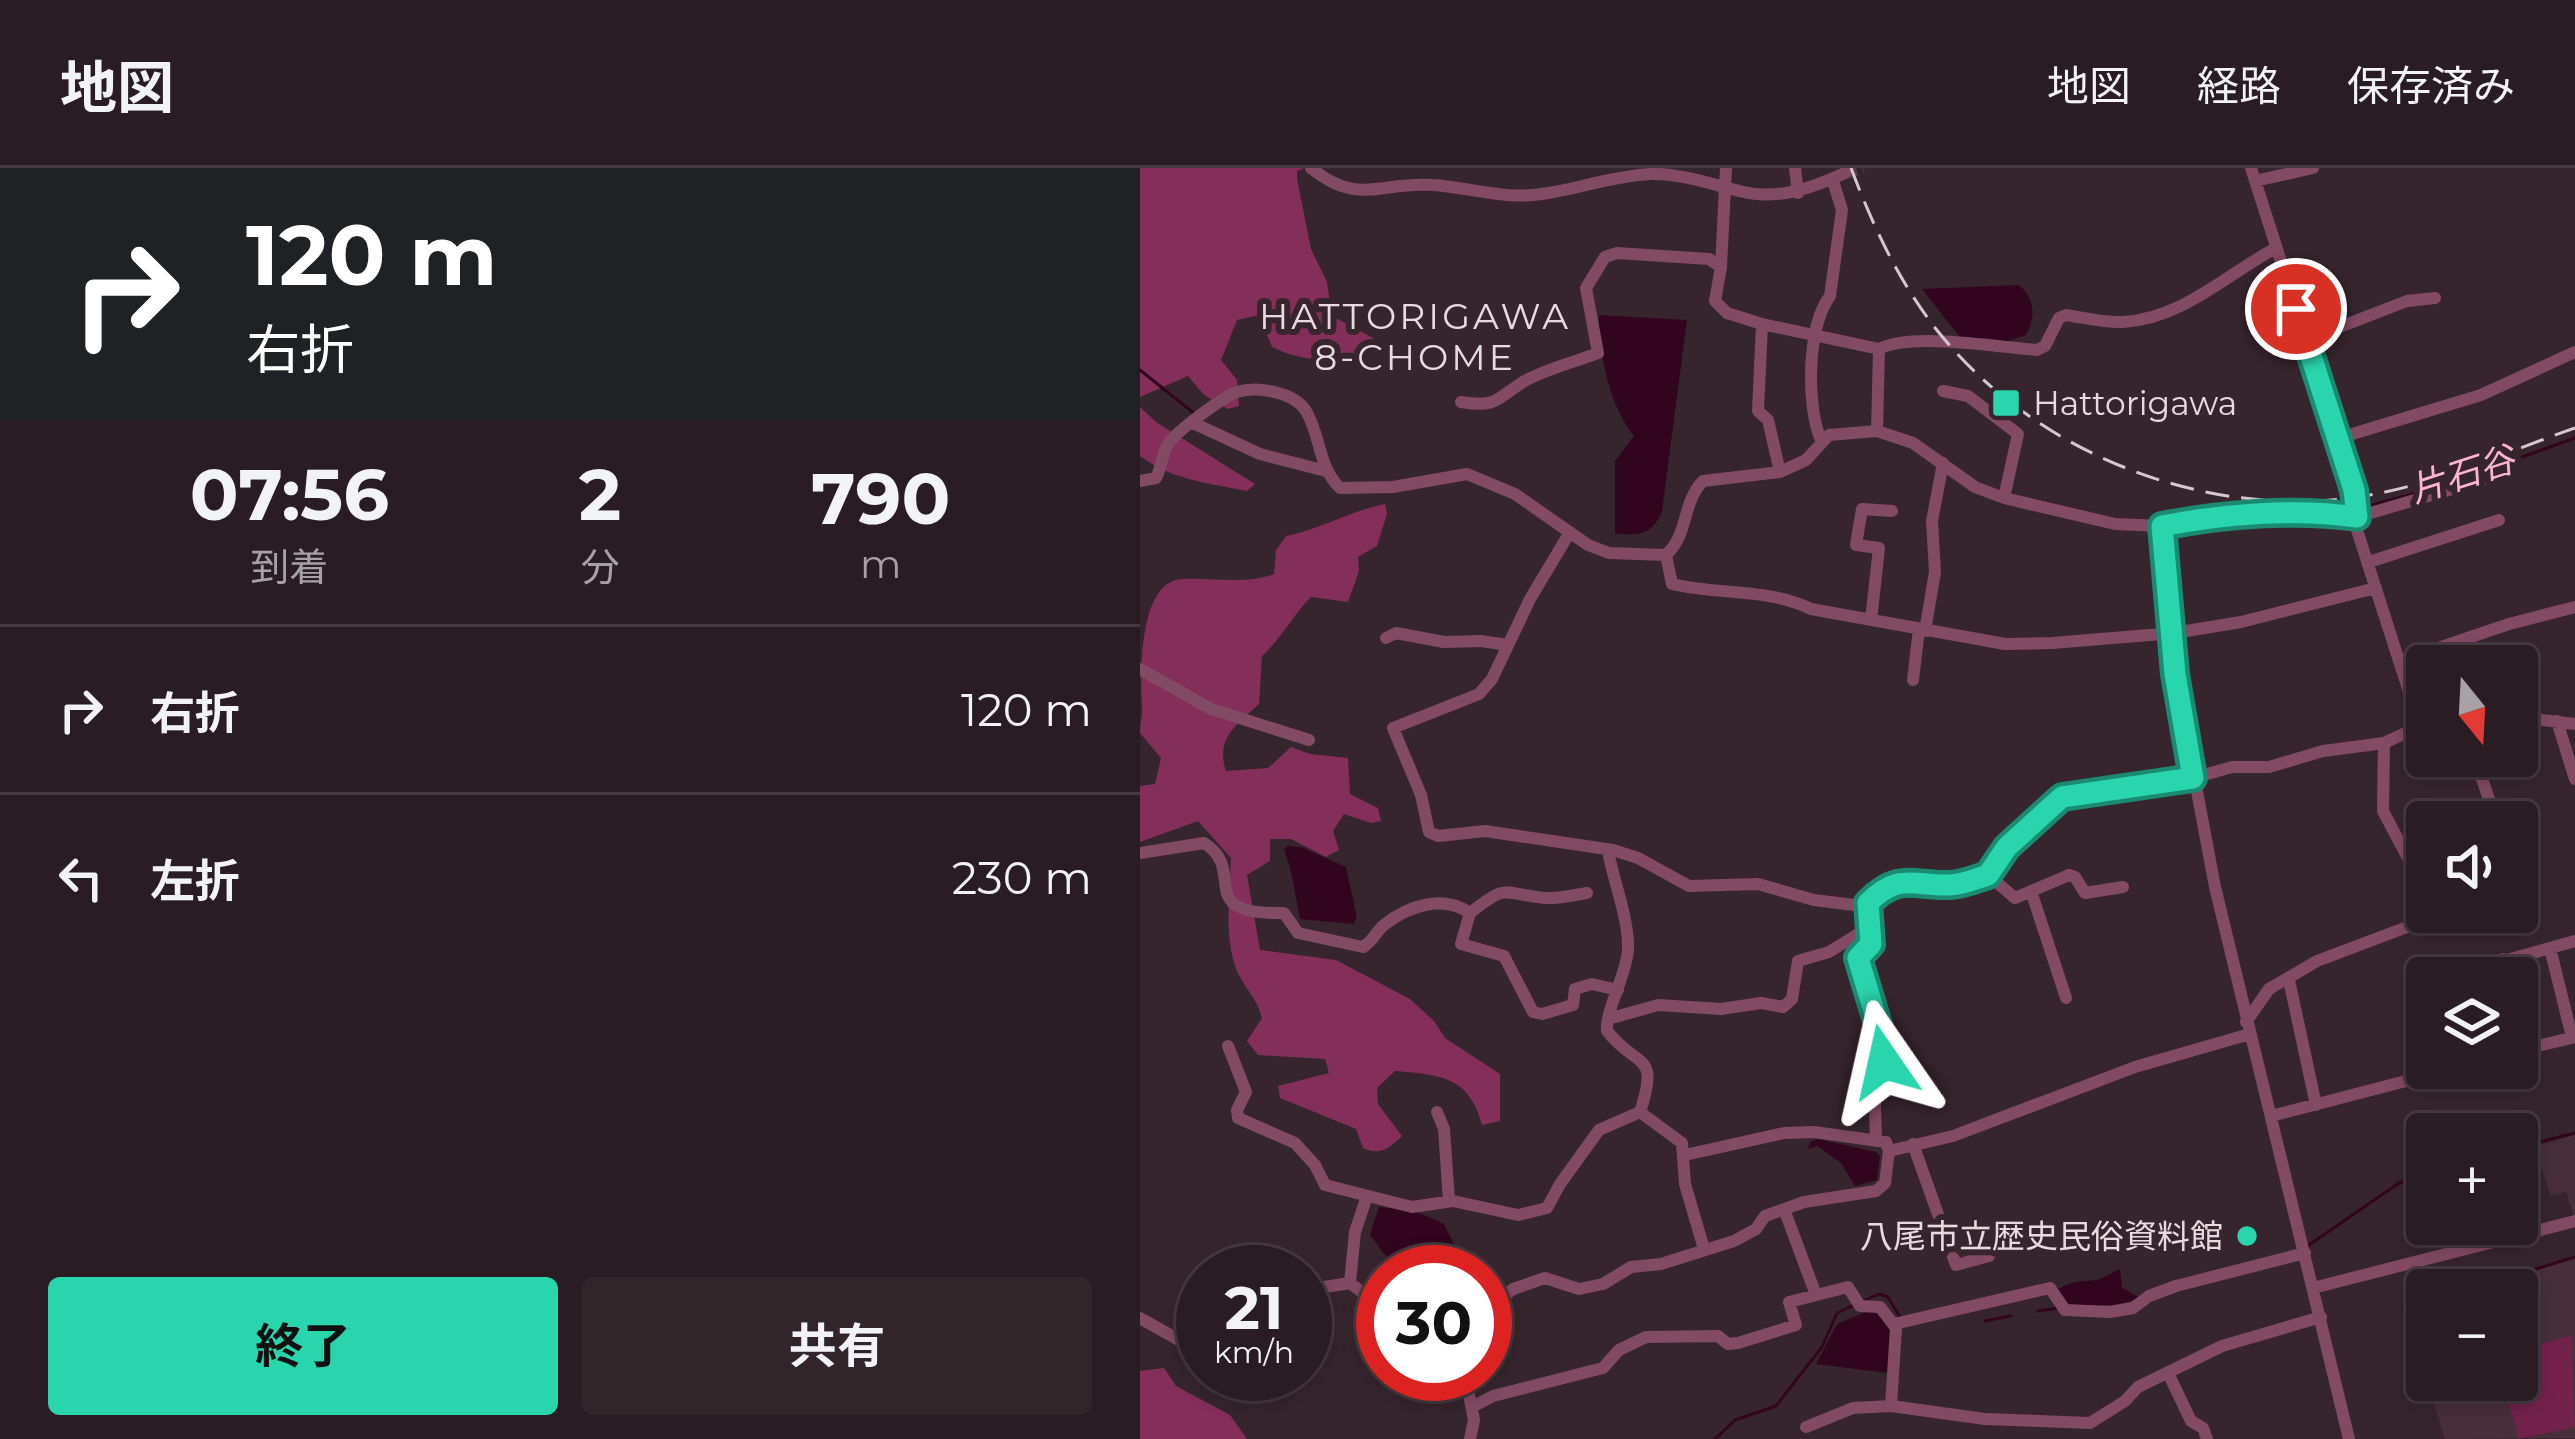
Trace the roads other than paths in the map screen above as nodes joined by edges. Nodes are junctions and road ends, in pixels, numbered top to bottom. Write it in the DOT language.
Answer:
graph roads {
  1 [pos="1311,168"];
  2 [pos="1726,168"];
  3 [pos="1796,168"];
  4 [pos="2313,168"];
  5 [pos="1599,173"];
  6 [pos="2253,174"];
  7 [pos="1722,185"];
  8 [pos="1798,193"];
  9 [pos="2276,248"];
  10 [pos="1721,267"];
  11 [pos="2435,298"];
  12 [pos="1762,324"];
  13 [pos="1816,333"];
  14 [pos="2306,340"];
  15 [pos="1879,349"];
  16 [pos="2575,352"];
  17 [pos="1943,391"];
  18 [pos="1461,402"];
  19 [pos="1193,423"];
  20 [pos="1877,431"];
  21 [pos="2338,438"];
  22 [pos="1821,440"];
  23 [pos="1943,464"];
  24 [pos="1326,471"];
  25 [pos="1780,472"];
  26 [pos="2493,477"];
  27 [pos="1140,481"];
  28 [pos="2004,498"];
  29 [pos="1892,511"];
  30 [pos="2357,517"];
  31 [pos="2499,520"];
  32 [pos="2162,526"];
  33 [pos="1570,532"];
  34 [pos="1666,555"];
  35 [pos="2369,562"];
  36 [pos="2377,588"];
  37 [pos="2575,607"];
  38 [pos="1871,620"];
  39 [pos="1922,630"];
  40 [pos="2174,633"];
  41 [pos="1386,638"];
  42 [pos="1508,645"];
  43 [pos="2400,661"];
  44 [pos="1140,669"];
  45 [pos="1912,680"];
  46 [pos="2406,682"];
  47 [pos="2538,719"];
  48 [pos="2557,721"];
  49 [pos="2575,724"];
  50 [pos="2406,736"];
  51 [pos="1309,740"];
  52 [pos="2384,743"];
  53 [pos="2193,778"];
  54 [pos="2575,778"];
  55 [pos="1613,850"];
  56 [pos="1140,853"];
  57 [pos="2406,854"];
  58 [pos="1988,875"];
  59 [pos="2123,887"];
  60 [pos="2031,891"];
  61 [pos="1587,893"];
  62 [pos="1868,903"];
  63 [pos="1469,913"];
  64 [pos="2406,927"];
  65 [pos="1868,928"];
  66 [pos="2575,941"];
  67 [pos="2550,948"];
  68 [pos="2512,957"];
  69 [pos="2289,980"];
  70 [pos="1618,990"];
  71 [pos="2066,998"];
  72 [pos="1608,1019"];
  73 [pos="2248,1028"];
  74 [pos="2574,1037"];
  75 [pos="1228,1046"];
  76 [pos="2538,1046"];
  77 [pos="2406,1079"];
  78 [pos="2316,1106"];
  79 [pos="1437,1112"];
  80 [pos="1640,1112"];
  81 [pos="2271,1116"];
  82 [pos="1876,1141"];
  83 [pos="1913,1144"];
  84 [pos="1889,1150"];
  85 [pos="1685,1155"];
  86 [pos="1367,1196"];
  87 [pos="1449,1201"];
  88 [pos="1784,1209"];
  89 [pos="2575,1221"];
  90 [pos="1704,1249"];
  91 [pos="2304,1249"];
  92 [pos="1990,1256"];
  93 [pos="1350,1283"];
  94 [pos="1332,1286"];
  95 [pos="1356,1288"];
  96 [pos="2314,1288"];
  97 [pos="1512,1289"];
  98 [pos="1816,1295"];
  99 [pos="1140,1318"];
  100 [pos="2321,1318"];
  101 [pos="1894,1324"];
  102 [pos="1176,1338"];
  103 [pos="2168,1373"];
  104 [pos="1471,1401"];
  105 [pos="1891,1406"];
  106 [pos="1472,1407"];
  107 [pos="1985,1419"];
  108 [pos="2006,1420"];
  109 [pos="2090,1423"];
  110 [pos="1806,1427"];
  111 [pos="1470,1439"];
  112 [pos="1984,1439"];
  113 [pos="2006,1439"];
  114 [pos="2096,1439"];
  115 [pos="2207,1439"];
  116 [pos="2349,1439"];
  1 -- 5 [label="street"];
  2 -- 7 [label="street"];
  3 -- 8 [label="street"];
  4 -- 6 [label="street"];
  5 -- 7 [label="street"];
  6 -- 9 [label="street"];
  7 -- 8 [label="street"];
  7 -- 10 [label="street"];
  8 -- 13 [label="street"];
  9 -- 14 [label="street"];
  9 -- 15 [label="street"];
  10 -- 12 [label="street"];
  10 -- 18 [label="street"];
  11 -- 14 [label="street"];
  12 -- 13 [label="street"];
  12 -- 25 [label="street"];
  13 -- 15 [label="street"];
  13 -- 22 [label="street"];
  14 -- 21 [label="street"];
  15 -- 20 [label="street"];
  16 -- 21 [label="street"];
  17 -- 28 [label="street"];
  19 -- 24 [label="street"];
  19 -- 24 [label="street"];
  19 -- 27 [label="street"];
  20 -- 22 [label="street"];
  20 -- 23 [label="street"];
  21 -- 30 [label="street"];
  22 -- 25 [label="street"];
  23 -- 28 [label="street"];
  23 -- 39 [label="street"];
  24 -- 33 [label="street"];
  25 -- 34 [label="street"];
  26 -- 30 [label="street"];
  28 -- 32 [label="street"];
  29 -- 38 [label="street"];
  30 -- 32 [label="street"];
  30 -- 35 [label="street"];
  31 -- 35 [label="street"];
  32 -- 40 [label="street"];
  33 -- 34 [label="street"];
  33 -- 42 [label="street"];
  34 -- 38 [label="street"];
  35 -- 36 [label="street"];
  36 -- 40 [label="street"];
  36 -- 43 [label="street"];
  37 -- 43 [label="street"];
  38 -- 39 [label="street"];
  39 -- 40 [label="street"];
  39 -- 45 [label="street"];
  40 -- 53 [label="street"];
  41 -- 42 [label="street"];
  42 -- 55 [label="street"];
  43 -- 46 [label="street"];
  44 -- 51 [label="street"];
  47 -- 48 [label="street"];
  48 -- 49 [label="street"];
  48 -- 54 [label="street"];
  50 -- 52 [label="street"];
  52 -- 53 [label="street"];
  52 -- 57 [label="street"];
  53 -- 58 [label="street"];
  53 -- 73 [label="street"];
  55 -- 62 [label="street"];
  55 -- 70 [label="street"];
  56 -- 63 [label="street"];
  58 -- 60 [label="street"];
  58 -- 62 [label="street"];
  59 -- 60 [label="street"];
  60 -- 71 [label="street"];
  61 -- 63 [label="street"];
  62 -- 65 [label="street"];
  63 -- 70 [label="street"];
  64 -- 69 [label="street"];
  65 -- 72 [label="street"];
  65 -- 82 [label="street"];
  66 -- 67 [label="street"];
  67 -- 68 [label="street"];
  67 -- 74 [label="street"];
  69 -- 73 [label="street"];
  69 -- 78 [label="street"];
  70 -- 72 [label="street"];
  72 -- 80 [label="street"];
  73 -- 81 [label="street"];
  73 -- 83 [label="street"];
  74 -- 76 [label="street"];
  75 -- 86 [label="street"];
  77 -- 78 [label="street"];
  78 -- 81 [label="street"];
  79 -- 87 [label="street"];
  80 -- 85 [label="street"];
  80 -- 87 [label="street"];
  81 -- 91 [label="street"];
  82 -- 84 [label="street"];
  82 -- 85 [label="street"];
  83 -- 84 [label="street"];
  83 -- 92 [label="street"];
  84 -- 88 [label="street"];
  85 -- 90 [label="street"];
  86 -- 87 [label="street"];
  86 -- 93 [label="street"];
  88 -- 90 [label="street"];
  88 -- 98 [label="street"];
  89 -- 96 [label="street"];
  90 -- 97 [label="street"];
  91 -- 96 [label="street"];
  91 -- 101 [label="street"];
  93 -- 94 [label="street"];
  93 -- 95 [label="street"];
  96 -- 100 [label="street"];
  98 -- 101 [label="street"];
  98 -- 106 [label="street"];
  99 -- 102 [label="street"];
  100 -- 103 [label="street"];
  100 -- 116 [label="street"];
  101 -- 105 [label="street"];
  103 -- 109 [label="street"];
  103 -- 115 [label="street"];
  104 -- 106 [label="street"];
  105 -- 107 [label="street"];
  105 -- 110 [label="street"];
  106 -- 111 [label="street"];
  107 -- 108 [label="street"];
  107 -- 112 [label="street"];
  108 -- 109 [label="street"];
  108 -- 113 [label="street"];
  109 -- 114 [label="street"];
}
